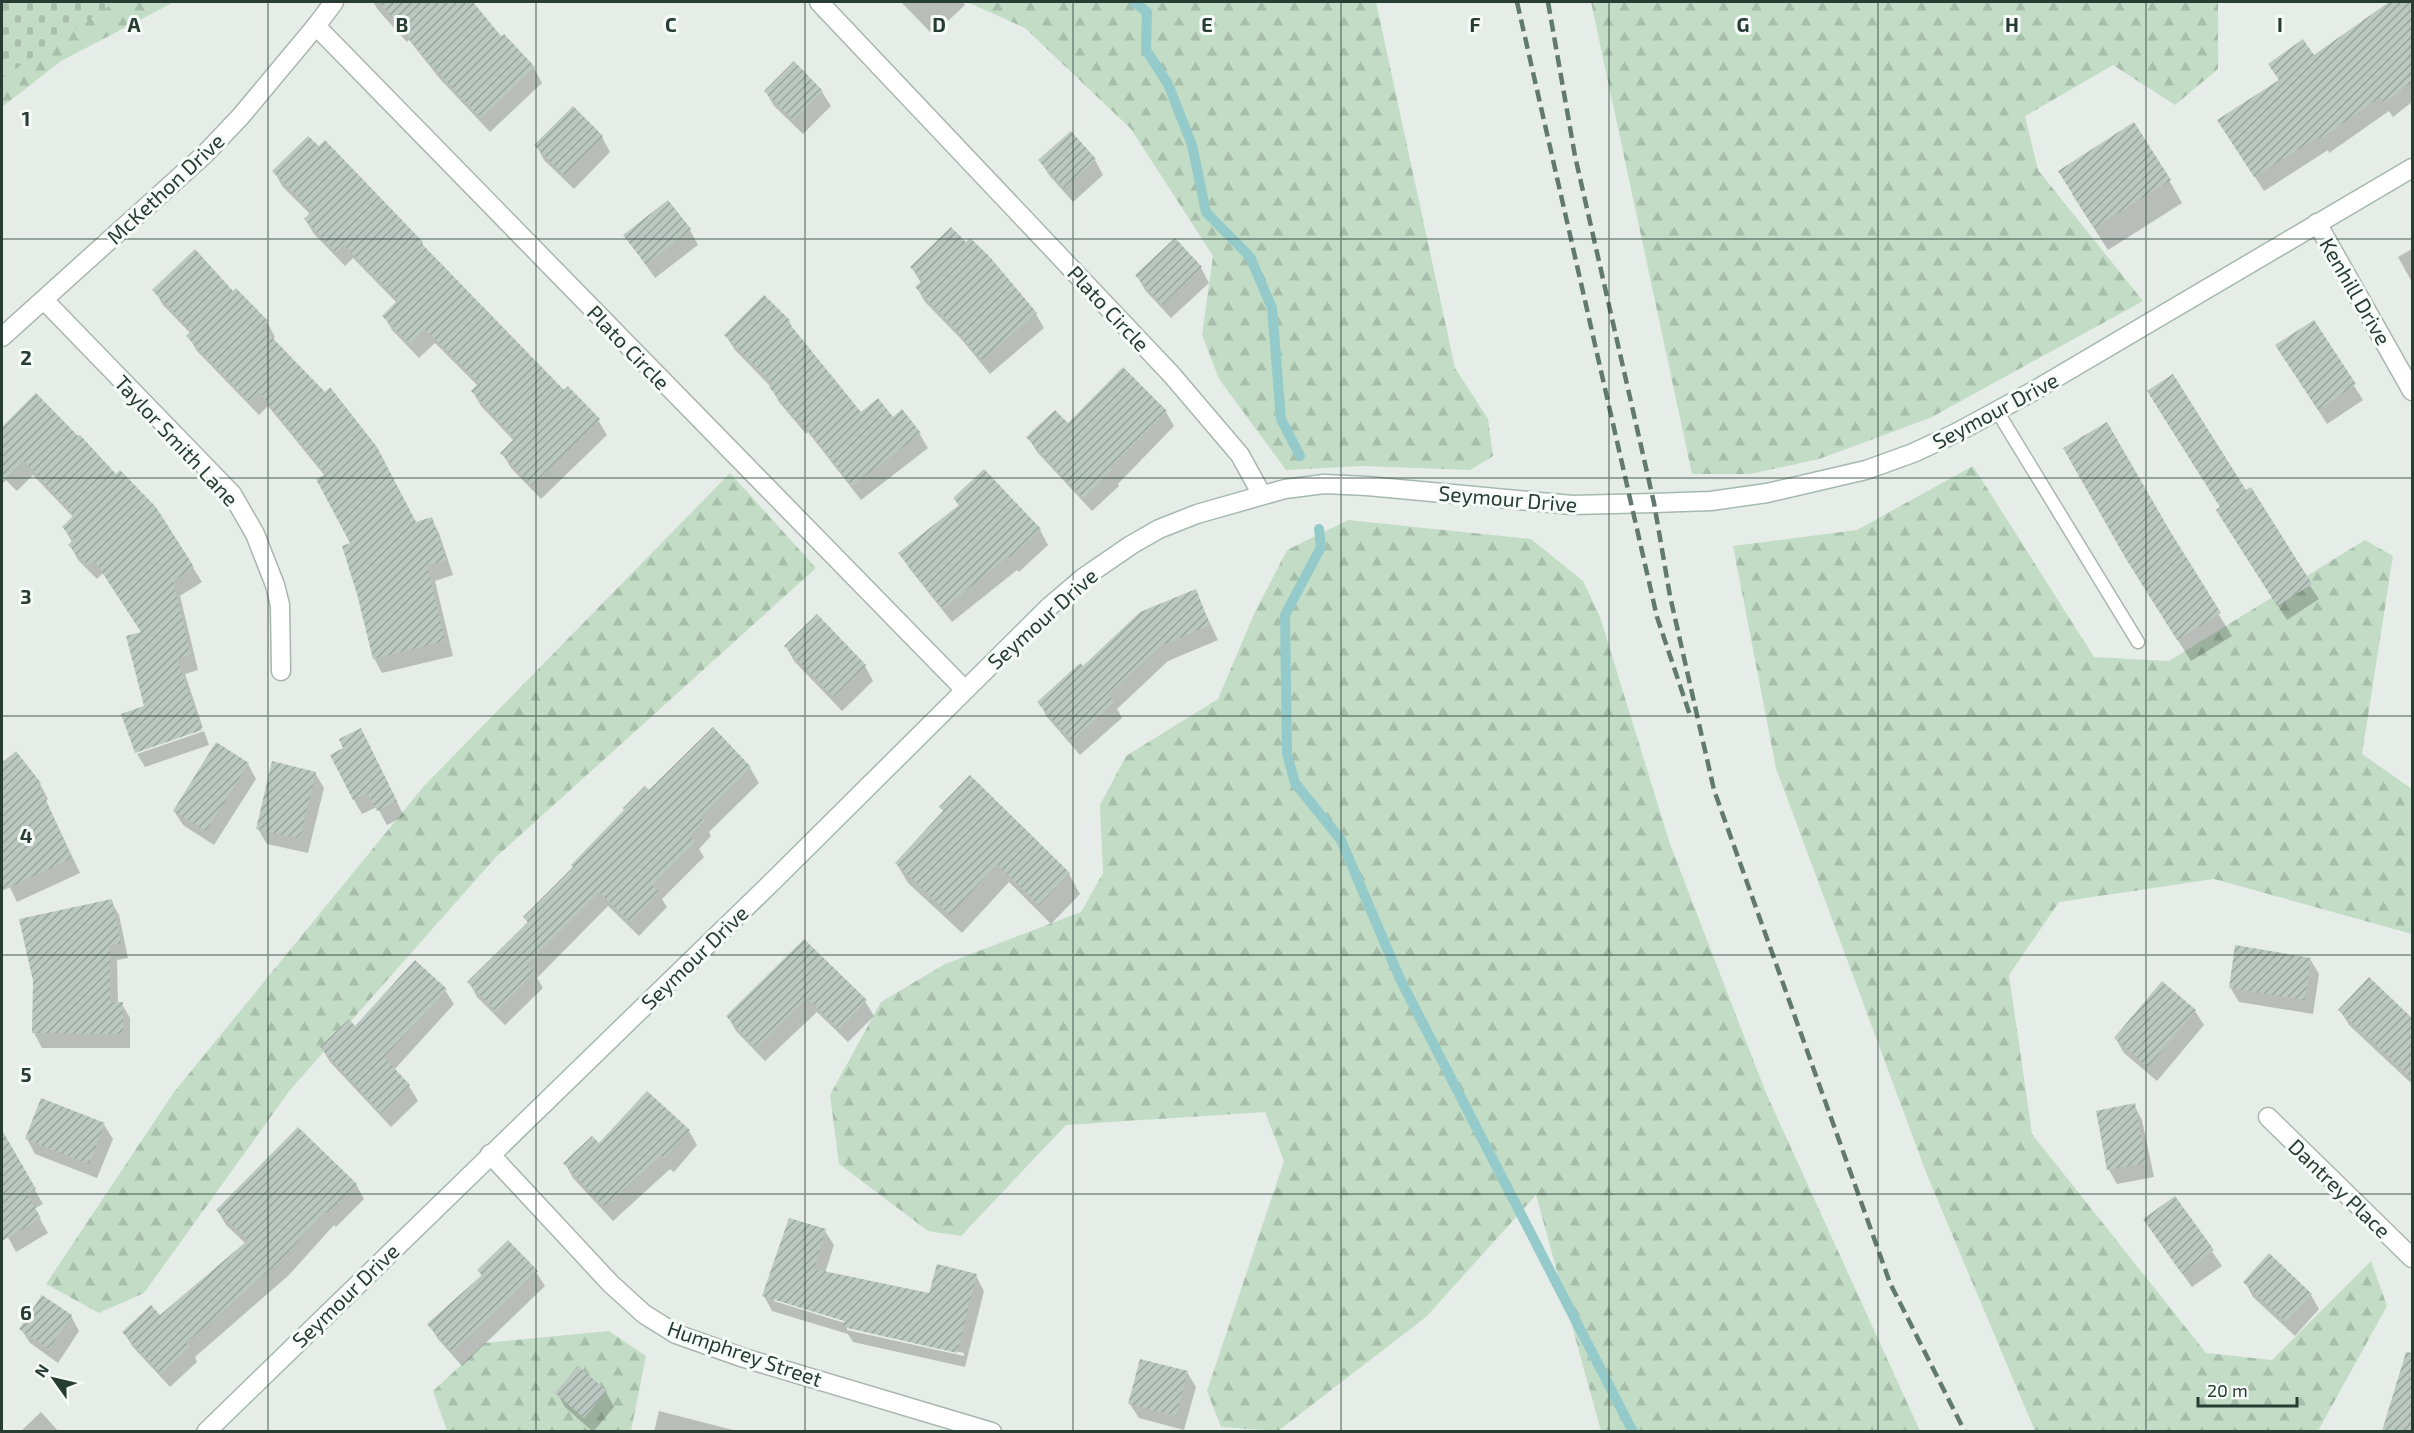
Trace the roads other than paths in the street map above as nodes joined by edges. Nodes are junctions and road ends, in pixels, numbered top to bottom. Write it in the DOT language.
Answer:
graph roads {
  1 [pos="334,2"];
  2 [pos="819,2"];
  3 [pos="316,26"];
  4 [pos="2412,168"];
  5 [pos="2317,223"];
  6 [pos="44,300"];
  7 [pos="2,338"];
  8 [pos="2412,391"];
  9 [pos="1997,411"];
  10 [pos="1262,495"];
  11 [pos="2138,642"];
  12 [pos="281,671"];
  13 [pos="964,690"];
  14 [pos="2268,1117"];
  15 [pos="490,1154"];
  16 [pos="2412,1258"];
  17 [pos="206,1431"];
  18 [pos="992,1431"];
  1 -- 3 [label="street"];
  2 -- 10 [label="street, Plato Circle"];
  3 -- 6 [label="street, McKethon Drive"];
  3 -- 13 [label="street, Plato Circle"];
  4 -- 5 [label="street, Seymour Drive"];
  5 -- 8 [label="street, Kenhill Drive"];
  5 -- 9 [label="street, Seymour Drive"];
  6 -- 7 [label="street, McKethon Drive"];
  6 -- 12 [label="street, Taylor Smith Lane"];
  9 -- 10 [label="street, Seymour Drive"];
  9 -- 11 [label="lane"];
  10 -- 13 [label="street, Seymour Drive"];
  13 -- 15 [label="street, Seymour Drive"];
  14 -- 16 [label="street, Dantrey Place"];
  15 -- 17 [label="street, Seymour Drive"];
  15 -- 18 [label="street, Humphrey Street"];
}
